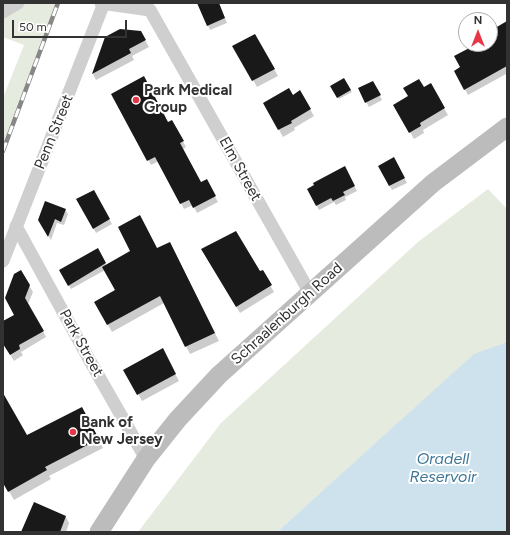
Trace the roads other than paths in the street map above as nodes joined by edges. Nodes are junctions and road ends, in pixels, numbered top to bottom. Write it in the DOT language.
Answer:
graph roads {
  1 [pos="102,3"];
  2 [pos="104,4"];
  3 [pos="152,6"];
  4 [pos="7,9"];
  5 [pos="3,23"];
  6 [pos="507,126"];
  7 [pos="16,226"];
  8 [pos="3,261"];
  9 [pos="310,293"];
  10 [pos="146,459"];
  11 [pos="98,532"];
  1 -- 2 [label="street"];
  2 -- 3 [label="street"];
  2 -- 7 [label="street, Penn Street"];
  3 -- 9 [label="street, Elm Street"];
  4 -- 5 [label="street"];
  6 -- 9 [label="main road, Schraalenburgh Road"];
  7 -- 8 [label="street, Penn Street"];
  7 -- 10 [label="street, Park Street"];
  9 -- 10 [label="main road, Schraalenburgh Road"];
  10 -- 11 [label="main road, Schraalenburgh Road"];
}
